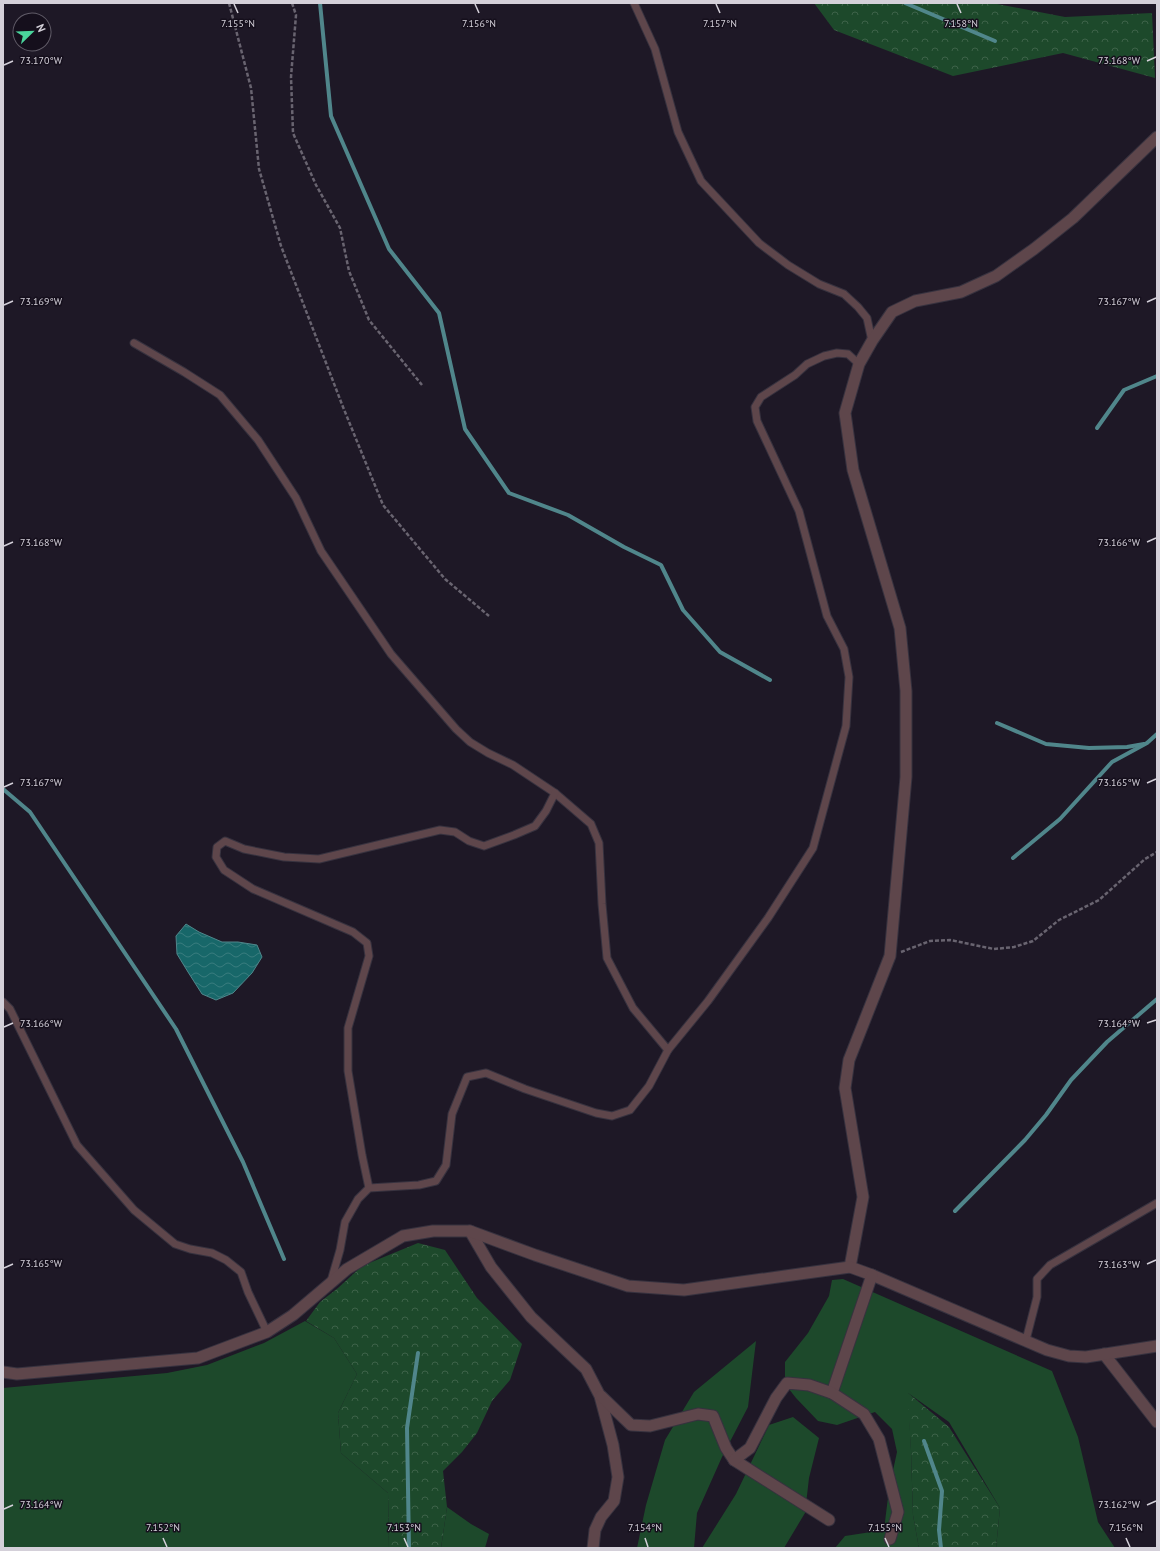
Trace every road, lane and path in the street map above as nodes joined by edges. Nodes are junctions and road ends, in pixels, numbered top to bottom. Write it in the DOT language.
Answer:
graph roads {
  1 [pos="228,3"];
  2 [pos="292,3"];
  3 [pos="634,3"];
  4 [pos="1157,137"];
  5 [pos="872,341"];
  6 [pos="134,343"];
  7 [pos="859,364"];
  8 [pos="422,385"];
  9 [pos="489,616"];
  10 [pos="555,793"];
  11 [pos="1157,852"];
  12 [pos="890,956"];
  13 [pos="3,1002"];
  14 [pos="668,1050"];
  15 [pos="369,1188"];
  16 [pos="1156,1203"];
  17 [pos="470,1231"];
  18 [pos="850,1267"];
  19 [pos="872,1274"];
  20 [pos="330,1282"];
  21 [pos="267,1332"];
  22 [pos="1026,1340"];
  23 [pos="1157,1346"];
  24 [pos="1104,1354"];
  25 [pos="3,1372"];
  26 [pos="832,1393"];
  27 [pos="600,1396"];
  28 [pos="1157,1422"];
  29 [pos="734,1460"];
  30 [pos="829,1520"];
  31 [pos="890,1539"];
  32 [pos="593,1548"];
  1 -- 9 [label="path"];
  2 -- 8 [label="path"];
  3 -- 5 [label="lane"];
  4 -- 5 [label="street"];
  5 -- 7 [label="street"];
  6 -- 10 [label="lane"];
  7 -- 12 [label="street"];
  7 -- 14 [label="lane"];
  10 -- 14 [label="lane"];
  10 -- 15 [label="lane"];
  11 -- 12 [label="path"];
  12 -- 18 [label="street"];
  13 -- 21 [label="lane"];
  14 -- 15 [label="lane"];
  15 -- 20 [label="lane"];
  16 -- 22 [label="lane"];
  17 -- 18 [label="street"];
  17 -- 20 [label="street"];
  17 -- 27 [label="street"];
  18 -- 19 [label="street"];
  19 -- 22 [label="street"];
  19 -- 26 [label="street"];
  20 -- 21 [label="street"];
  21 -- 25 [label="street"];
  22 -- 24 [label="street"];
  23 -- 24 [label="street"];
  24 -- 28 [label="street"];
  26 -- 29 [label="street"];
  26 -- 31 [label="street"];
  27 -- 29 [label="street"];
  27 -- 32 [label="street"];
  29 -- 30 [label="street"];
}
